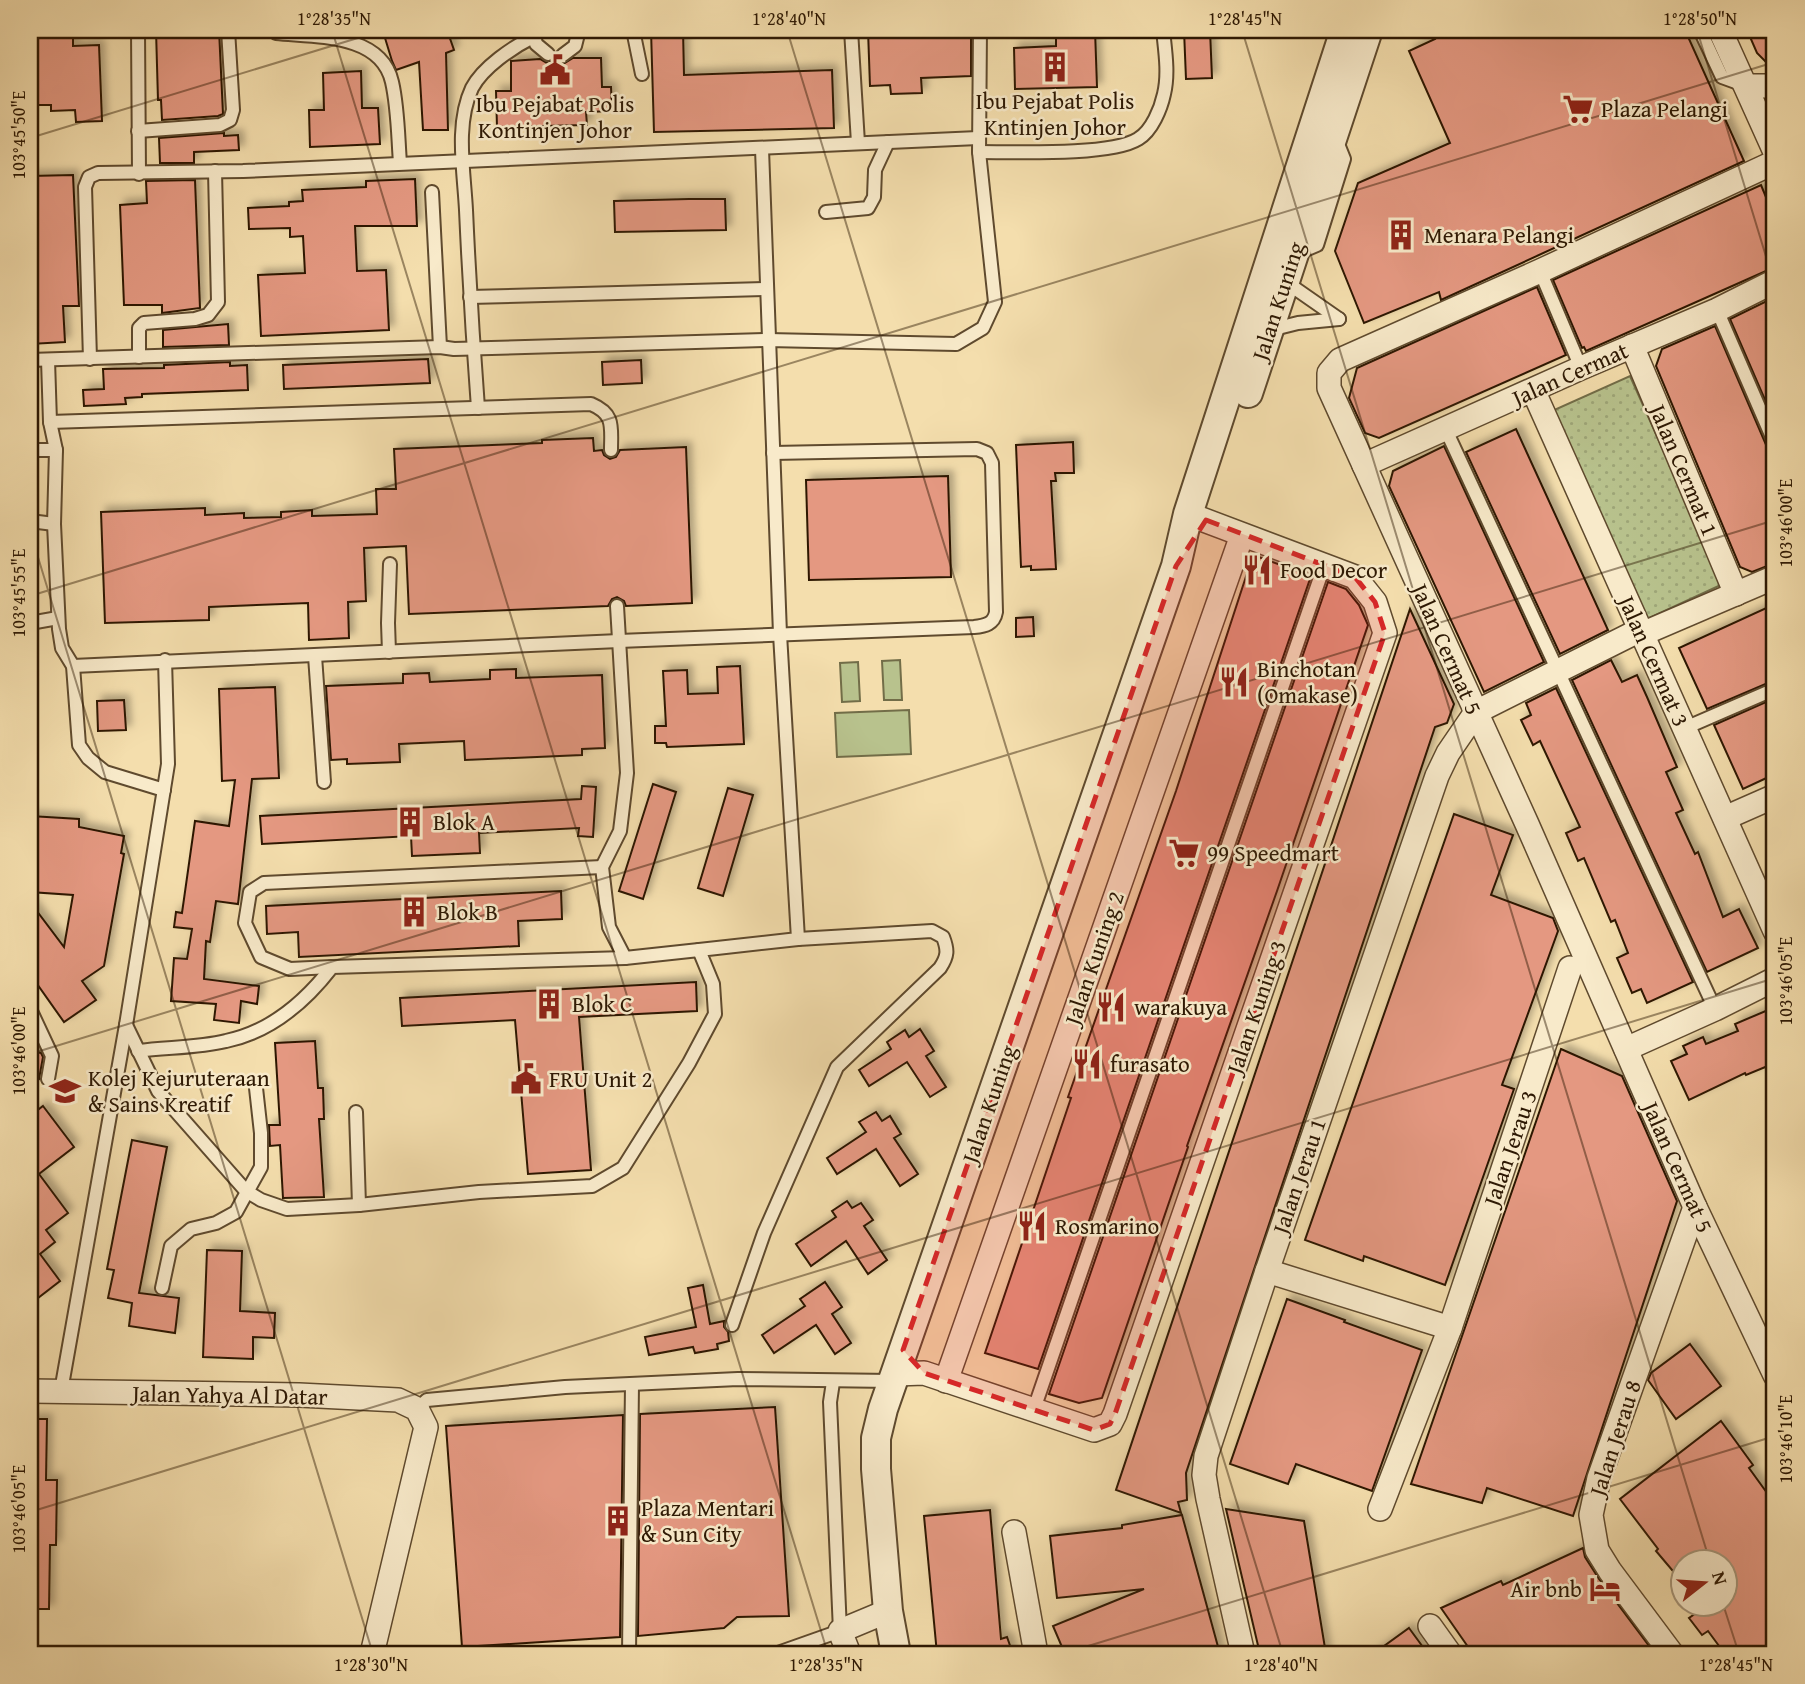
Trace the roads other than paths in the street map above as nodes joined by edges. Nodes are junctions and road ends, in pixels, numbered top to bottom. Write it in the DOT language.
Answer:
graph roads {
  1 [pos="138,30"];
  2 [pos="228,30"];
  3 [pos="579,30"];
  4 [pos="633,30"];
  5 [pos="851,30"];
  6 [pos="980,30"];
  7 [pos="1163,30"];
  8 [pos="1345,30"];
  9 [pos="1368,30"];
  10 [pos="1700,30"];
  11 [pos="1720,30"];
  12 [pos="276,33"];
  13 [pos="533,33"];
  14 [pos="548,54"];
  15 [pos="563,55"];
  16 [pos="642,75"];
  17 [pos="1746,86"];
  18 [pos="1775,86"];
  19 [pos="138,131"];
  20 [pos="978,138"];
  21 [pos="888,142"];
  22 [pos="858,143"];
  23 [pos="762,149"];
  24 [pos="979,152"];
  25 [pos="1775,152"];
  26 [pos="464,160"];
  27 [pos="1775,162"];
  28 [pos="400,163"];
  29 [pos="215,171"];
  30 [pos="139,174"];
  31 [pos="432,192"];
  32 [pos="826,212"];
  33 [pos="1282,269"];
  34 [pos="1540,271"];
  35 [pos="1775,281"];
  36 [pos="766,289"];
  37 [pos="470,296"];
  38 [pos="1717,310"];
  39 [pos="1269,330"];
  40 [pos="768,340"];
  41 [pos="1632,346"];
  42 [pos="440,347"];
  43 [pos="474,347"];
  44 [pos="139,358"];
  45 [pos="90,359"];
  46 [pos="30,360"];
  47 [pos="48,360"];
  48 [pos="1581,368"];
  49 [pos="1533,390"];
  50 [pos="478,408"];
  51 [pos="50,422"];
  52 [pos="1445,428"];
  53 [pos="1775,444"];
  54 [pos="30,450"];
  55 [pos="56,450"];
  56 [pos="611,450"];
  57 [pos="773,453"];
  58 [pos="1364,465"];
  59 [pos="1197,517"];
  60 [pos="30,521"];
  61 [pos="54,524"];
  62 [pos="1242,535"];
  63 [pos="390,564"];
  64 [pos="1324,566"];
  65 [pos="1775,577"];
  66 [pos="1735,594"];
  67 [pos="617,606"];
  68 [pos="58,618"];
  69 [pos="30,623"];
  70 [pos="1641,632"];
  71 [pos="780,635"];
  72 [pos="619,640"];
  73 [pos="389,652"];
  74 [pos="315,656"];
  75 [pos="165,660"];
  76 [pos="73,666"];
  77 [pos="1557,671"];
  78 [pos="1775,689"];
  79 [pos="1476,712"];
  80 [pos="1685,729"];
  81 [pos="324,782"];
  82 [pos="163,790"];
  83 [pos="1775,796"];
  84 [pos="1725,818"];
  85 [pos="602,867"];
  86 [pos="1775,931"];
  87 [pos="798,939"];
  88 [pos="699,950"];
  89 [pos="625,958"];
  90 [pos="332,967"];
  91 [pos="1570,968"];
  92 [pos="1775,979"];
  93 [pos="30,1009"];
  94 [pos="1715,1009"];
  95 [pos="126,1025"];
  96 [pos="1626,1049"];
  97 [pos="138,1051"];
  98 [pos="48,1079"];
  99 [pos="256,1088"];
  100 [pos="356,1112"];
  101 [pos="246,1191"];
  102 [pos="359,1205"];
  103 [pos="1695,1207"];
  104 [pos="1267,1271"];
  105 [pos="162,1288"];
  106 [pos="732,1325"];
  107 [pos="1450,1328"];
  108 [pos="897,1368"];
  109 [pos="1775,1375"];
  110 [pos="833,1381"];
  111 [pos="946,1381"];
  112 [pos="632,1384"];
  113 [pos="30,1391"];
  114 [pos="61,1391"];
  115 [pos="1034,1409"];
  116 [pos="420,1413"];
  117 [pos="1380,1509"];
  118 [pos="1014,1532"];
  119 [pos="888,1611"];
  120 [pos="1430,1626"];
  121 [pos="840,1631"];
  122 [pos="372,1654"];
  123 [pos="629,1654"];
  124 [pos="775,1654"];
  125 [pos="849,1654"];
  126 [pos="896,1654"];
  127 [pos="1036,1654"];
  128 [pos="1243,1654"];
  129 [pos="1450,1654"];
  130 [pos="1672,1654"];
  1 -- 19 [label="lane"];
  2 -- 19 [label="lane"];
  3 -- 15 [label="lane"];
  4 -- 16 [label="lane"];
  5 -- 22 [label="lane"];
  6 -- 20 [label="lane"];
  7 -- 24 [label="lane"];
  8 -- 33 [label="street, Jalan Kuning"];
  9 -- 33 [label="street, Jalan Kuning"];
  10 -- 17 [label="lane"];
  11 -- 17 [label="street"];
  12 -- 28 [label="lane"];
  13 -- 14 [label="lane"];
  13 -- 26 [label="lane"];
  17 -- 18 [label="street"];
  17 -- 25 [label="street"];
  19 -- 30 [label="lane"];
  20 -- 21 [label="lane"];
  20 -- 24 [label="lane"];
  21 -- 22 [label="lane"];
  21 -- 32 [label="lane"];
  22 -- 23 [label="lane"];
  23 -- 26 [label="lane"];
  23 -- 36 [label="lane"];
  24 -- 40 [label="lane"];
  26 -- 28 [label="lane"];
  26 -- 37 [label="lane"];
  27 -- 34 [label="street, Jalan Cermat 5"];
  28 -- 29 [label="lane"];
  29 -- 30 [label="lane"];
  29 -- 44 [label="lane"];
  30 -- 45 [label="lane"];
  31 -- 42 [label="lane"];
  33 -- 39 [label="street, Jalan Kuning"];
  33 -- 39 [label="lane"];
  33 -- 59 [label="street, Jalan Kuning"];
  34 -- 48 [label="lane"];
  34 -- 58 [label="street, Jalan Cermat 5"];
  35 -- 38 [label="street, Jalan Cermat"];
  36 -- 37 [label="lane"];
  36 -- 40 [label="lane"];
  37 -- 43 [label="lane"];
  38 -- 41 [label="street, Jalan Cermat"];
  38 -- 53 [label="lane"];
  39 -- 59 [label="street, Jalan Kuning"];
  40 -- 43 [label="lane"];
  40 -- 57 [label="lane"];
  41 -- 48 [label="street, Jalan Cermat"];
  41 -- 66 [label="street, Jalan Cermat 1"];
  42 -- 43 [label="lane"];
  42 -- 44 [label="lane"];
  43 -- 50 [label="lane"];
  44 -- 45 [label="lane"];
  45 -- 47 [label="lane"];
  46 -- 47 [label="lane"];
  47 -- 51 [label="lane"];
  48 -- 49 [label="street, Jalan Cermat"];
  49 -- 52 [label="street, Jalan Cermat"];
  49 -- 70 [label="street, Jalan Cermat 3"];
  50 -- 51 [label="lane"];
  50 -- 56 [label="lane"];
  51 -- 55 [label="lane"];
  52 -- 58 [label="street, Jalan Cermat"];
  52 -- 77 [label="lane"];
  54 -- 55 [label="lane"];
  55 -- 61 [label="lane"];
  57 -- 71 [label="lane"];
  57 -- 71 [label="lane"];
  58 -- 79 [label="street, Jalan Cermat 5"];
  59 -- 62 [label="street, Jalan Kuning 3"];
  59 -- 108 [label="street, Jalan Kuning"];
  60 -- 61 [label="lane"];
  61 -- 68 [label="lane"];
  62 -- 64 [label="street, Jalan Kuning 3"];
  62 -- 111 [label="street, Jalan Kuning 2"];
  63 -- 73 [label="lane"];
  64 -- 115 [label="lane"];
  64 -- 115 [label="street, Jalan Kuning 3"];
  65 -- 66 [label="street"];
  66 -- 70 [label="street"];
  67 -- 72 [label="lane"];
  68 -- 69 [label="lane"];
  68 -- 76 [label="lane"];
  70 -- 77 [label="street"];
  70 -- 80 [label="street, Jalan Cermat 3"];
  71 -- 72 [label="lane"];
  71 -- 87 [label="lane"];
  72 -- 73 [label="lane"];
  72 -- 85 [label="lane"];
  73 -- 74 [label="lane"];
  74 -- 75 [label="lane"];
  74 -- 81 [label="lane"];
  75 -- 76 [label="lane"];
  75 -- 82 [label="lane"];
  76 -- 82 [label="lane"];
  77 -- 79 [label="street"];
  77 -- 94 [label="lane"];
  78 -- 80 [label="lane"];
  79 -- 96 [label="street, Jalan Cermat 5"];
  79 -- 104 [label="street, Jalan Jerau 1"];
  80 -- 84 [label="street, Jalan Cermat 3"];
  82 -- 95 [label="lane"];
  83 -- 84 [label="street"];
  84 -- 86 [label="street, Jalan Cermat 3"];
  85 -- 89 [label="lane"];
  85 -- 90 [label="lane"];
  87 -- 88 [label="lane"];
  87 -- 106 [label="lane"];
  88 -- 89 [label="lane"];
  88 -- 102 [label="lane"];
  89 -- 90 [label="lane"];
  90 -- 97 [label="lane"];
  91 -- 107 [label="street, Jalan Jerau 3"];
  92 -- 94 [label="street"];
  93 -- 98 [label="lane"];
  94 -- 96 [label="street"];
  95 -- 97 [label="lane"];
  95 -- 114 [label="lane"];
  96 -- 103 [label="street, Jalan Cermat 5"];
  97 -- 101 [label="lane"];
  99 -- 101 [label="lane"];
  100 -- 102 [label="lane"];
  101 -- 102 [label="lane"];
  101 -- 105 [label="lane"];
  103 -- 109 [label="street, Jalan Cermat 5"];
  103 -- 130 [label="street, Jalan Jerau 8"];
  104 -- 107 [label="street"];
  104 -- 128 [label="street, Jalan Jerau 1"];
  107 -- 117 [label="street, Jalan Jerau 3"];
  108 -- 110 [label="lane"];
  108 -- 111 [label="street, Jalan Kuning 3"];
  108 -- 119 [label="street, Jalan Kuning"];
  110 -- 112 [label="lane"];
  110 -- 121 [label="lane"];
  111 -- 115 [label="street, Jalan Kuning 3"];
  112 -- 116 [label="lane"];
  112 -- 123 [label="lane"];
  113 -- 114 [label="street, Jalan Yahya Al Datar"];
  114 -- 116 [label="street, Jalan Yahya Al Datar"];
  116 -- 122 [label="street"];
  118 -- 127 [label="street"];
  119 -- 121 [label="street"];
  119 -- 126 [label="street, Jalan Kuning"];
  120 -- 129 [label="street"];
  121 -- 124 [label="lane"];
  121 -- 125 [label="street"];
}
